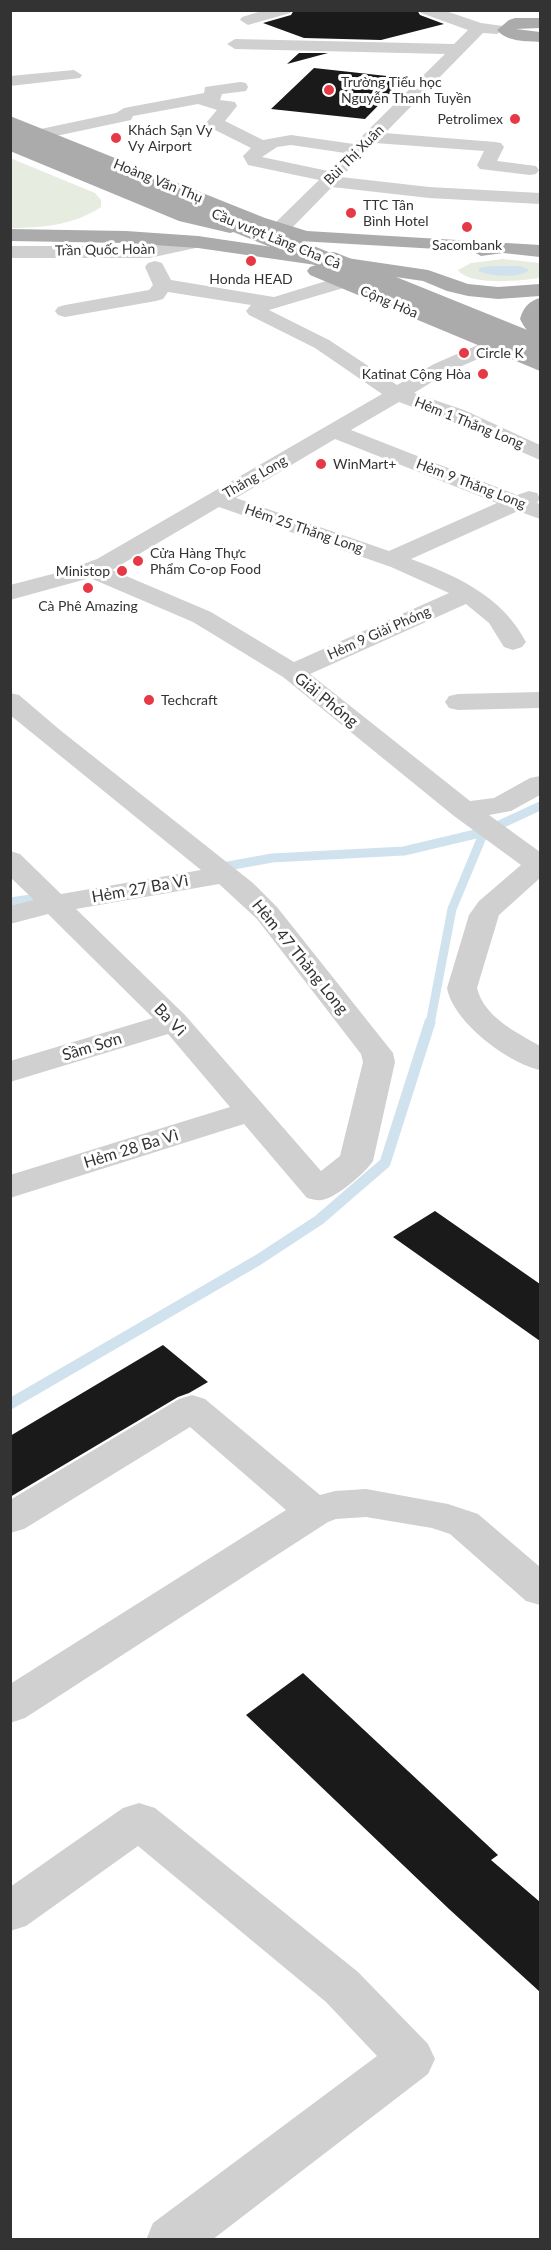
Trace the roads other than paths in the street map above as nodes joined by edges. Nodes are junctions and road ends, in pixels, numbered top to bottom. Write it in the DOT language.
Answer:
graph roads {
  1 [pos="285,10"];
  2 [pos="426,10"];
  3 [pos="531,18"];
  4 [pos="248,20"];
  5 [pos="478,28"];
  6 [pos="505,30"];
  7 [pos="540,37"];
  8 [pos="235,44"];
  9 [pos="458,49"];
  10 [pos="74,75"];
  11 [pos="10,81"];
  12 [pos="240,87"];
  13 [pos="149,95"];
  14 [pos="198,97"];
  15 [pos="168,104"];
  16 [pos="10,121"];
  17 [pos="311,123"];
  18 [pos="10,132"];
  19 [pos="42,134"];
  20 [pos="372,137"];
  21 [pos="291,140"];
  22 [pos="10,145"];
  23 [pos="262,147"];
  24 [pos="359,150"];
  25 [pos="530,170"];
  26 [pos="372,173"];
  27 [pos="427,177"];
  28 [pos="330,179"];
  29 [pos="107,186"];
  30 [pos="405,190"];
  31 [pos="540,199"];
  32 [pos="109,208"];
  33 [pos="91,218"];
  34 [pos="279,230"];
  35 [pos="306,237"];
  36 [pos="12,240"];
  37 [pos="198,242"];
  38 [pos="229,245"];
  39 [pos="503,248"];
  40 [pos="540,250"];
  41 [pos="149,252"];
  42 [pos="428,276"];
  43 [pos="343,282"];
  44 [pos="163,285"];
  45 [pos="540,290"];
  46 [pos="451,293"];
  47 [pos="265,302"];
  48 [pos="540,304"];
  49 [pos="65,311"];
  50 [pos="447,326"];
  51 [pos="540,331"];
  52 [pos="494,345"];
  53 [pos="540,347"];
  54 [pos="540,364"];
  55 [pos="397,394"];
  56 [pos="333,431"];
  57 [pos="540,453"];
  58 [pos="540,493"];
  59 [pos="217,499"];
  60 [pos="519,502"];
  61 [pos="540,513"];
  62 [pos="390,559"];
  63 [pos="91,570"];
  64 [pos="10,593"];
  65 [pos="467,594"];
  66 [pos="513,642"];
  67 [pos="292,672"];
  68 [pos="540,700"];
  69 [pos="10,701"];
  70 [pos="458,702"];
  71 [pos="540,784"];
  72 [pos="464,810"];
  73 [pos="530,852"];
  74 [pos="10,860"];
  75 [pos="221,870"];
  76 [pos="43,894"];
  77 [pos="10,915"];
  78 [pos="174,1022"];
  79 [pos="540,1060"];
  80 [pos="10,1072"];
  81 [pos="252,1112"];
  82 [pos="10,1187"];
  83 [pos="319,1190"];
  84 [pos="314,1512"];
  85 [pos="10,1519"];
  86 [pos="540,1590"];
  87 [pos="10,1706"];
  88 [pos="10,1912"];
  89 [pos="171,2240"];
  1 -- 4 [label="street"];
  2 -- 5 [label="street"];
  3 -- 6 [label="main road"];
  5 -- 6 [label="street"];
  5 -- 9 [label="street, Bùi Thị Xuân"];
  6 -- 7 [label="main road"];
  8 -- 9 [label="street"];
  9 -- 20 [label="street, Bùi Thị Xuân"];
  10 -- 11 [label="street"];
  12 -- 14 [label="street"];
  13 -- 15 [label="street"];
  14 -- 15 [label="street"];
  14 -- 23 [label="street"];
  15 -- 19 [label="street"];
  16 -- 19 [label="main road, Hoàng Văn Thụ"];
  17 -- 21 [label="street"];
  18 -- 53 [label="main road, Cầu vượt Lăng Cha Cả, bridge"];
  19 -- 34 [label="main road, Hoàng Văn Thụ"];
  20 -- 24 [label="street, Bùi Thị Xuân"];
  20 -- 25 [label="street"];
  21 -- 23 [label="street"];
  21 -- 24 [label="street"];
  22 -- 29 [label="main road, Hoàng Văn Thụ"];
  23 -- 28 [label="street"];
  24 -- 28 [label="street, Bùi Thị Xuân"];
  26 -- 30 [label="street"];
  27 -- 30 [label="street"];
  28 -- 30 [label="street"];
  28 -- 34 [label="street, Bùi Thị Xuân"];
  29 -- 32 [label="main road"];
  29 -- 35 [label="main road, Hoàng Văn Thụ"];
  30 -- 31 [label="street"];
  33 -- 36 [label="main road"];
  34 -- 35 [label="main road, Hoàng Văn Thụ"];
  35 -- 39 [label="main road, Hoàng Văn Thụ"];
  36 -- 37 [label="main road, Trần Quốc Hoàn"];
  36 -- 41 [label="street, Trần Quốc Hoàn"];
  37 -- 38 [label="main road, Trần Quốc Hoàn"];
  37 -- 41 [label="street, Trần Quốc Hoàn"];
  38 -- 42 [label="main road, Trần Quốc Hoàn"];
  38 -- 43 [label="main road, Cộng Hòa"];
  39 -- 40 [label="main road"];
  39 -- 42 [label="main road"];
  41 -- 44 [label="street"];
  42 -- 46 [label="main road, Trần Quốc Hoàn"];
  43 -- 47 [label="street"];
  43 -- 50 [label="main road, Cộng Hòa"];
  44 -- 47 [label="street"];
  44 -- 49 [label="street"];
  45 -- 46 [label="main road"];
  46 -- 50 [label="main road"];
  46 -- 54 [label="main road"];
  47 -- 55 [label="street, Hẻm 1 Thăng Long"];
  48 -- 51 [label="main road"];
  50 -- 52 [label="main road, Cộng Hòa"];
  52 -- 54 [label="main road, Cộng Hòa"];
  52 -- 55 [label="street, Thăng Long"];
  55 -- 56 [label="street, Thăng Long"];
  55 -- 57 [label="street, Hẻm 1 Thăng Long"];
  56 -- 59 [label="street, Thăng Long"];
  56 -- 60 [label="street, Hẻm 9 Thăng Long"];
  58 -- 60 [label="street"];
  59 -- 62 [label="street, Hẻm 25 Thăng Long"];
  59 -- 63 [label="street, Thăng Long"];
  60 -- 61 [label="street, Hẻm 9 Thăng Long"];
  60 -- 62 [label="street"];
  62 -- 65 [label="street, Hẻm 25 Thăng Long"];
  63 -- 64 [label="street, Thăng Long"];
  63 -- 67 [label="street, Giải Phóng"];
  65 -- 66 [label="street, Hẻm 25 Thăng Long"];
  65 -- 67 [label="street, Hẻm 9 Giải Phóng"];
  67 -- 72 [label="street, Giải Phóng"];
  68 -- 70 [label="street"];
  69 -- 75 [label="street, Hẻm 47 Thăng Long"];
  71 -- 72 [label="street"];
  72 -- 73 [label="street, Giải Phóng"];
  73 -- 79 [label="street"];
  74 -- 76 [label="street, Ba Vì"];
  75 -- 76 [label="street, Hẻm 27 Ba Vì"];
  75 -- 83 [label="street, Hẻm 47 Thăng Long"];
  76 -- 77 [label="street, Hẻm 27 Ba Vì"];
  76 -- 78 [label="street, Ba Vì"];
  78 -- 80 [label="street, Sầm Sơn"];
  78 -- 81 [label="street, Ba Vì"];
  81 -- 82 [label="street, Hẻm 28 Ba Vì"];
  81 -- 83 [label="street, Ba Vì"];
  84 -- 85 [label="street"];
  84 -- 86 [label="street"];
  84 -- 87 [label="street"];
  88 -- 89 [label="street"];
}
